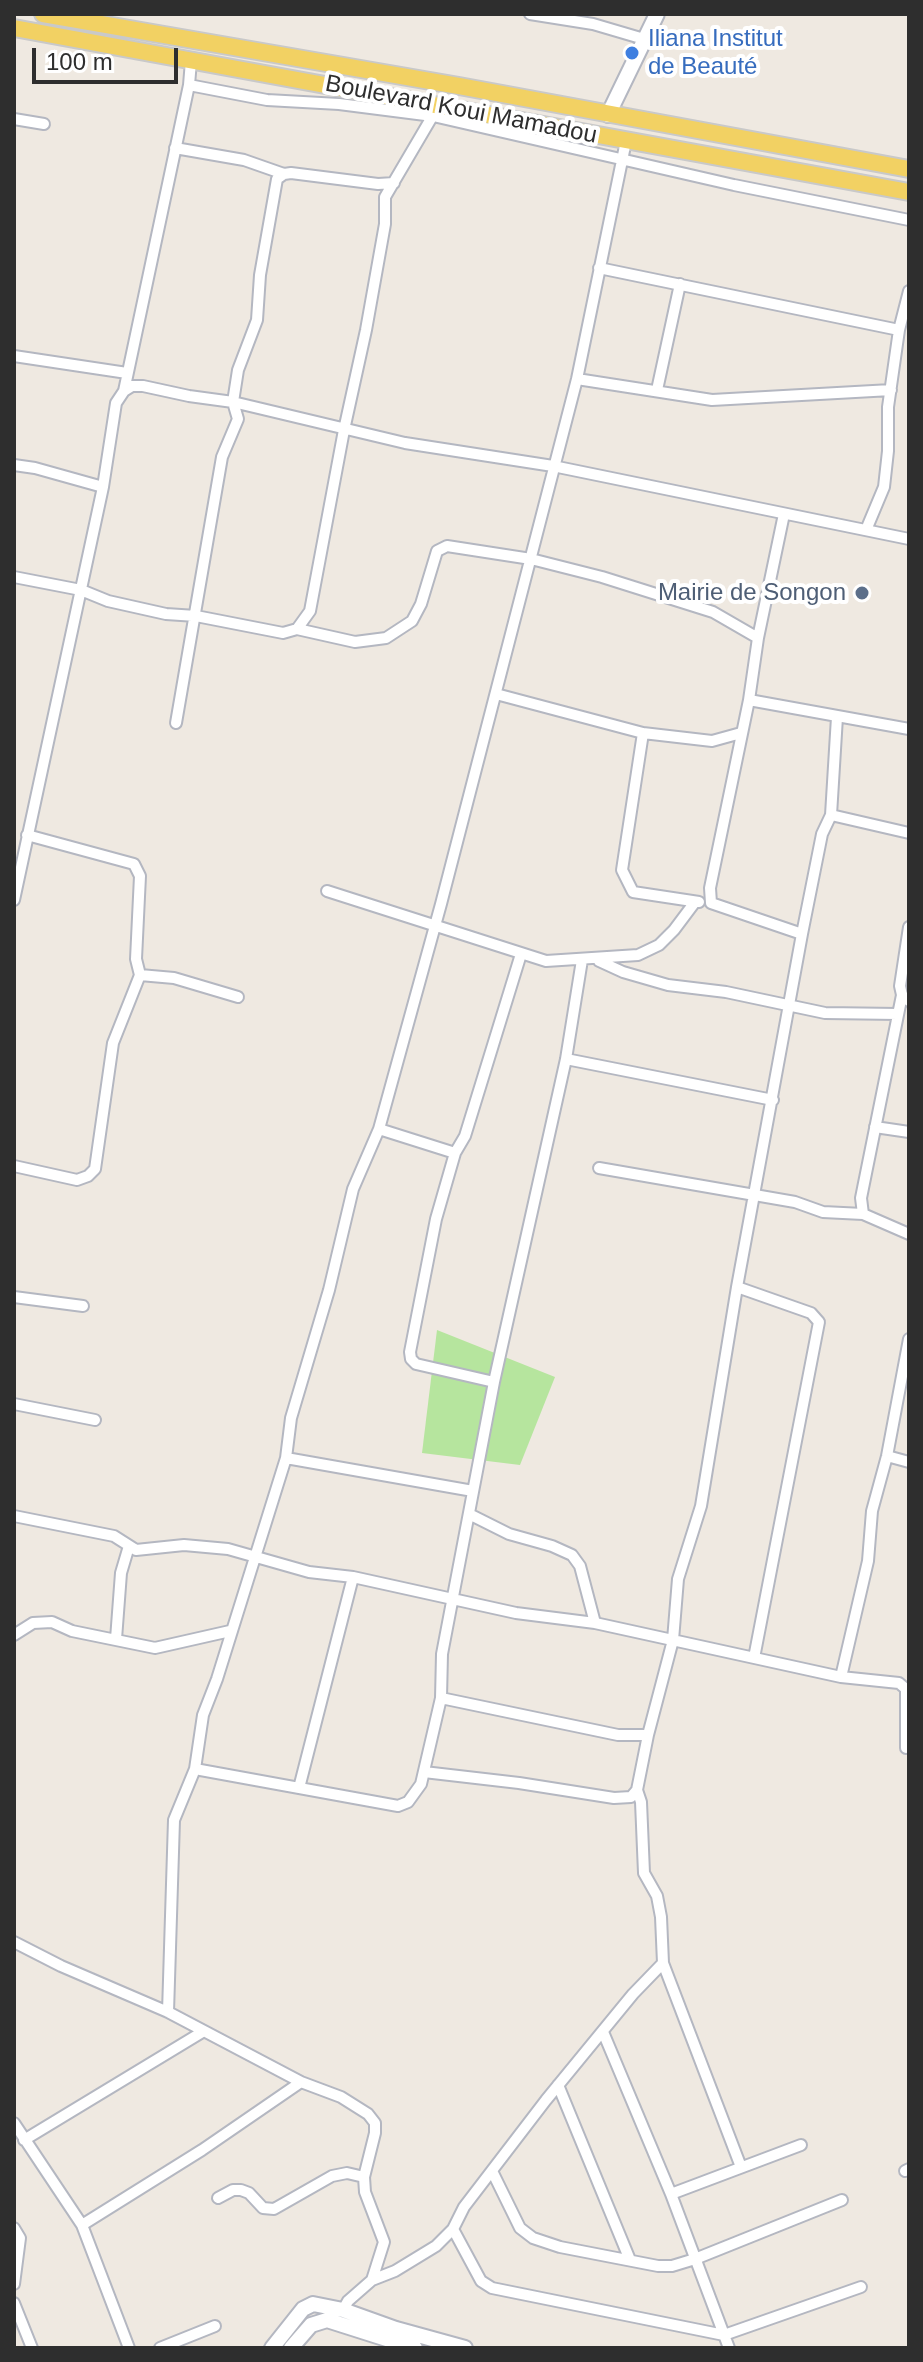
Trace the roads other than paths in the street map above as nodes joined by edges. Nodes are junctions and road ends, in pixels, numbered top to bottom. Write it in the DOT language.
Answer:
graph roads {
  1 [pos="43,14"];
  2 [pos="530,14"];
  3 [pos="657,14"];
  4 [pos="579,18"];
  5 [pos="14,28"];
  6 [pos="644,39"];
  7 [pos="191,61"];
  8 [pos="189,85"];
  9 [pos="436,110"];
  10 [pos="608,115"];
  11 [pos="14,119"];
  12 [pos="44,124"];
  13 [pos="601,137"];
  14 [pos="626,141"];
  15 [pos="175,148"];
  16 [pos="621,158"];
  17 [pos="909,169"];
  18 [pos="284,174"];
  19 [pos="394,183"];
  20 [pos="909,192"];
  21 [pos="909,220"];
  22 [pos="599,268"];
  23 [pos="680,284"];
  24 [pos="909,291"];
  25 [pos="899,330"];
  26 [pos="14,356"];
  27 [pos="127,373"];
  28 [pos="577,379"];
  29 [pos="657,390"];
  30 [pos="891,390"];
  31 [pos="124,391"];
  32 [pos="233,402"];
  33 [pos="344,430"];
  34 [pos="14,465"];
  35 [pos="553,466"];
  36 [pos="103,487"];
  37 [pos="784,514"];
  38 [pos="866,530"];
  39 [pos="909,539"];
  40 [pos="531,559"];
  41 [pos="14,577"];
  42 [pos="81,590"];
  43 [pos="196,616"];
  44 [pos="297,629"];
  45 [pos="758,638"];
  46 [pos="496,694"];
  47 [pos="749,700"];
  48 [pos="837,717"];
  49 [pos="176,723"];
  50 [pos="909,729"];
  51 [pos="643,733"];
  52 [pos="741,733"];
  53 [pos="831,815"];
  54 [pos="909,833"];
  55 [pos="27,835"];
  56 [pos="18,855"];
  57 [pos="327,891"];
  58 [pos="14,900"];
  59 [pos="695,902"];
  60 [pos="711,903"];
  61 [pos="435,925"];
  62 [pos="909,927"];
  63 [pos="802,934"];
  64 [pos="521,954"];
  65 [pos="596,959"];
  66 [pos="582,960"];
  67 [pos="140,975"];
  68 [pos="238,997"];
  69 [pos="906,998"];
  70 [pos="790,1006"];
  71 [pos="898,1014"];
  72 [pos="566,1059"];
  73 [pos="773,1100"];
  74 [pos="875,1127"];
  75 [pos="379,1129"];
  76 [pos="909,1132"];
  77 [pos="455,1153"];
  78 [pos="14,1166"];
  79 [pos="599,1168"];
  80 [pos="754,1194"];
  81 [pos="863,1214"];
  82 [pos="909,1234"];
  83 [pos="737,1287"];
  84 [pos="14,1297"];
  85 [pos="83,1306"];
  86 [pos="909,1339"];
  87 [pos="494,1382"];
  88 [pos="14,1404"];
  89 [pos="95,1420"];
  90 [pos="887,1456"];
  91 [pos="286,1458"];
  92 [pos="909,1462"];
  93 [pos="473,1491"];
  94 [pos="469,1514"];
  95 [pos="14,1516"];
  96 [pos="129,1546"];
  97 [pos="254,1557"];
  98 [pos="353,1577"];
  99 [pos="453,1599"];
  100 [pos="595,1623"];
  101 [pos="230,1631"];
  102 [pos="14,1635"];
  103 [pos="116,1639"];
  104 [pos="673,1640"];
  105 [pos="754,1658"];
  106 [pos="841,1677"];
  107 [pos="441,1698"];
  108 [pos="648,1735"];
  109 [pos="908,1750"];
  110 [pos="195,1769"];
  111 [pos="424,1772"];
  112 [pos="299,1788"];
  113 [pos="637,1790"];
  114 [pos="14,1942"];
  115 [pos="663,1963"];
  116 [pos="168,2012"];
  117 [pos="204,2031"];
  118 [pos="603,2032"];
  119 [pos="301,2082"];
  120 [pos="558,2085"];
  121 [pos="14,2123"];
  122 [pos="24,2140"];
  123 [pos="801,2145"];
  124 [pos="741,2167"];
  125 [pos="492,2171"];
  126 [pos="364,2177"];
  127 [pos="671,2194"];
  128 [pos="218,2198"];
  129 [pos="842,2200"];
  130 [pos="82,2225"];
  131 [pos="14,2228"];
  132 [pos="453,2229"];
  133 [pos="695,2259"];
  134 [pos="630,2260"];
  135 [pos="372,2280"];
  136 [pos="14,2284"];
  137 [pos="861,2287"];
  138 [pos="14,2303"];
  139 [pos="343,2310"];
  140 [pos="215,2326"];
  141 [pos="724,2335"];
  142 [pos="32,2348"];
  143 [pos="129,2348"];
  144 [pos="160,2348"];
  145 [pos="272,2348"];
  146 [pos="291,2348"];
  147 [pos="415,2348"];
  148 [pos="465,2348"];
  149 [pos="729,2348"];
  1 -- 10 [label="main road, Boulevard Koui Mamadou"];
  2 -- 4 [label="street"];
  3 -- 6 [label="street"];
  4 -- 6 [label="street"];
  5 -- 7 [label="main road, Boulevard Koui Mamadou"];
  6 -- 10 [label="street"];
  7 -- 8 [label="street"];
  7 -- 9 [label="main road, Boulevard Koui Mamadou"];
  8 -- 9 [label="street"];
  8 -- 15 [label="street"];
  9 -- 13 [label="main road, Boulevard Koui Mamadou"];
  9 -- 16 [label="street"];
  9 -- 19 [label="street"];
  10 -- 13 [label="main road"];
  10 -- 17 [label="main road, Boulevard Koui Mamadou"];
  11 -- 12 [label="street"];
  13 -- 14 [label="main road, Boulevard Koui Mamadou"];
  14 -- 16 [label="street"];
  14 -- 20 [label="main road, Boulevard Koui Mamadou"];
  15 -- 18 [label="street"];
  15 -- 27 [label="street"];
  16 -- 21 [label="street"];
  16 -- 22 [label="street"];
  18 -- 19 [label="street"];
  18 -- 32 [label="street"];
  19 -- 33 [label="street"];
  22 -- 23 [label="street"];
  22 -- 28 [label="street"];
  23 -- 25 [label="street"];
  23 -- 29 [label="street"];
  24 -- 25 [label="street"];
  25 -- 30 [label="street"];
  26 -- 27 [label="street"];
  27 -- 31 [label="street"];
  28 -- 29 [label="street"];
  28 -- 35 [label="street"];
  29 -- 30 [label="street"];
  30 -- 38 [label="street"];
  31 -- 32 [label="street"];
  31 -- 36 [label="street"];
  32 -- 33 [label="street"];
  32 -- 43 [label="street"];
  33 -- 35 [label="street"];
  33 -- 44 [label="street"];
  34 -- 36 [label="street"];
  35 -- 37 [label="street"];
  35 -- 40 [label="street"];
  36 -- 42 [label="street"];
  37 -- 38 [label="street"];
  37 -- 45 [label="street"];
  38 -- 39 [label="street"];
  40 -- 44 [label="street"];
  40 -- 45 [label="street"];
  40 -- 46 [label="street"];
  41 -- 42 [label="street"];
  42 -- 43 [label="street"];
  42 -- 55 [label="street"];
  43 -- 44 [label="street"];
  43 -- 49 [label="street"];
  45 -- 47 [label="street"];
  46 -- 51 [label="street"];
  46 -- 61 [label="street"];
  47 -- 48 [label="street"];
  47 -- 52 [label="street"];
  48 -- 50 [label="street"];
  48 -- 53 [label="street"];
  51 -- 52 [label="street"];
  51 -- 59 [label="street"];
  52 -- 60 [label="street"];
  53 -- 54 [label="street"];
  53 -- 63 [label="street"];
  55 -- 56 [label="street"];
  55 -- 67 [label="street"];
  56 -- 58 [label="street"];
  57 -- 61 [label="street"];
  59 -- 60 [label="street"];
  59 -- 65 [label="street"];
  60 -- 63 [label="street"];
  61 -- 64 [label="street"];
  61 -- 75 [label="street"];
  62 -- 69 [label="street"];
  63 -- 70 [label="street"];
  64 -- 66 [label="street"];
  64 -- 77 [label="street"];
  65 -- 66 [label="street"];
  65 -- 70 [label="street"];
  66 -- 72 [label="street"];
  67 -- 68 [label="street"];
  67 -- 78 [label="street"];
  69 -- 71 [label="street"];
  70 -- 71 [label="street"];
  70 -- 73 [label="street"];
  71 -- 74 [label="street"];
  72 -- 73 [label="street"];
  72 -- 87 [label="street"];
  73 -- 80 [label="street"];
  74 -- 76 [label="street"];
  74 -- 81 [label="street"];
  75 -- 77 [label="street"];
  75 -- 91 [label="street"];
  77 -- 87 [label="street"];
  79 -- 80 [label="street"];
  80 -- 81 [label="street"];
  80 -- 83 [label="street"];
  81 -- 82 [label="street"];
  83 -- 104 [label="street"];
  83 -- 105 [label="street"];
  84 -- 85 [label="street"];
  86 -- 90 [label="street"];
  87 -- 93 [label="street"];
  88 -- 89 [label="street"];
  90 -- 92 [label="street"];
  90 -- 106 [label="street"];
  91 -- 93 [label="street"];
  91 -- 97 [label="street"];
  93 -- 94 [label="street"];
  94 -- 99 [label="street"];
  94 -- 100 [label="street"];
  95 -- 96 [label="street"];
  96 -- 97 [label="street"];
  96 -- 103 [label="street"];
  97 -- 98 [label="street"];
  97 -- 101 [label="street"];
  98 -- 99 [label="street"];
  98 -- 112 [label="street"];
  99 -- 100 [label="street"];
  99 -- 107 [label="street"];
  100 -- 104 [label="street"];
  101 -- 103 [label="street"];
  101 -- 110 [label="street"];
  102 -- 103 [label="street"];
  104 -- 105 [label="street"];
  104 -- 108 [label="street"];
  105 -- 106 [label="street"];
  106 -- 109 [label="street"];
  107 -- 108 [label="street"];
  107 -- 111 [label="street"];
  108 -- 113 [label="street"];
  110 -- 112 [label="street"];
  110 -- 116 [label="street"];
  111 -- 112 [label="street"];
  111 -- 113 [label="street"];
  113 -- 115 [label="street"];
  114 -- 116 [label="street"];
  115 -- 118 [label="street"];
  115 -- 124 [label="street"];
  116 -- 117 [label="street"];
  117 -- 119 [label="street"];
  117 -- 122 [label="street"];
  118 -- 120 [label="street"];
  118 -- 127 [label="street"];
  119 -- 126 [label="street"];
  119 -- 130 [label="street"];
  120 -- 125 [label="street"];
  120 -- 134 [label="street"];
  121 -- 122 [label="street"];
  122 -- 130 [label="street"];
  123 -- 124 [label="street"];
  124 -- 127 [label="street"];
  125 -- 132 [label="street"];
  125 -- 134 [label="street"];
  126 -- 128 [label="street"];
  126 -- 135 [label="street"];
  127 -- 133 [label="street"];
  129 -- 133 [label="street"];
  130 -- 143 [label="street"];
  131 -- 136 [label="street"];
  132 -- 135 [label="street"];
  132 -- 141 [label="street"];
  133 -- 134 [label="street"];
  133 -- 141 [label="street"];
  135 -- 139 [label="street"];
  137 -- 141 [label="street"];
  138 -- 142 [label="street"];
  139 -- 145 [label="street"];
  139 -- 148 [label="street"];
  140 -- 144 [label="street"];
  141 -- 149 [label="street"];
  146 -- 147 [label="street"];
}
